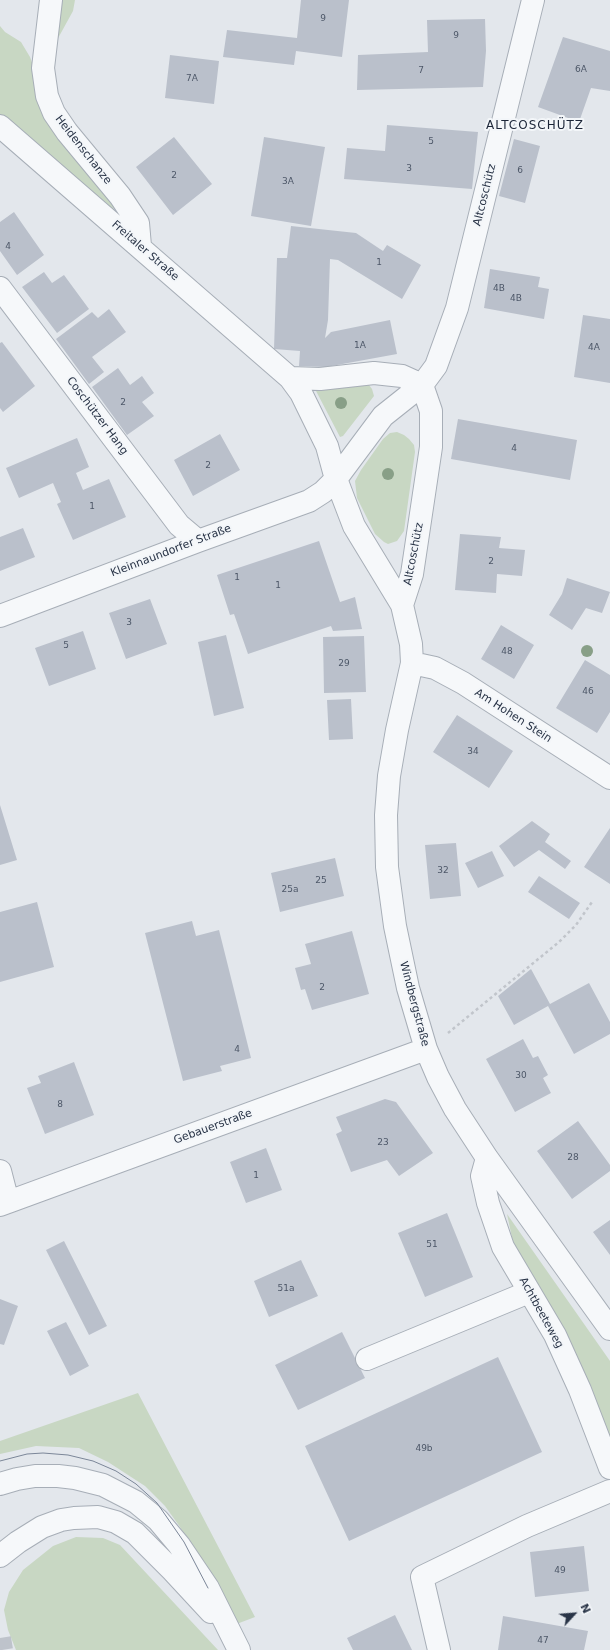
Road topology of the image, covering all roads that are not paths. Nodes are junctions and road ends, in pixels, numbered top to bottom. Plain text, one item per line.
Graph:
1 (51, 0) edge
2 (533, 0) edge
3 (0, 126) edge
4 (140, 246) junction
5 (0, 288) edge
6 (290, 378) junction
7 (422, 385) junction
8 (336, 479) junction
9 (198, 541) junction
10 (402, 606) junction
11 (0, 616) edge
12 (412, 663) junction
13 (610, 778) edge
14 (426, 1049) junction
15 (487, 1158) junction
16 (0, 1171) edge
17 (4, 1203) edge
18 (529, 1292) junction
19 (610, 1329) edge
20 (367, 1359) dead end
21 (610, 1468) edge
22 (0, 1484) edge
23 (610, 1491) edge
24 (0, 1556) edge
25 (235, 1642) edge
26 (439, 1650) edge

1 - 4 street, Heidenschanze
2 - 7 street, Altcoschütz
3 - 4 street, Freitaler Straße
4 - 6 street, Freitaler Straße
5 - 9 street, Coschützer Hang
6 - 7 street
6 - 8 street, Altcoschütz
7 - 8 street, Altcoschütz
7 - 10 street, Altcoschütz
8 - 9 street, Kleinnaundorfer Straße
8 - 10 street, Altcoschütz
9 - 11 street, Kleinnaundorfer Straße
10 - 12 street, Windbergstraße
12 - 13 street, Am Hohen Stein
12 - 14 street, Windbergstraße
14 - 15 street, Windbergstraße
14 - 17 street, Gebauerstraße
15 - 18 street, Achtbeeteweg
15 - 19 street, Windbergstraße
16 - 17 street
18 - 20 street
18 - 21 street, Achtbeeteweg
22 - 25 street
23 - 26 street
24 - 25 street

